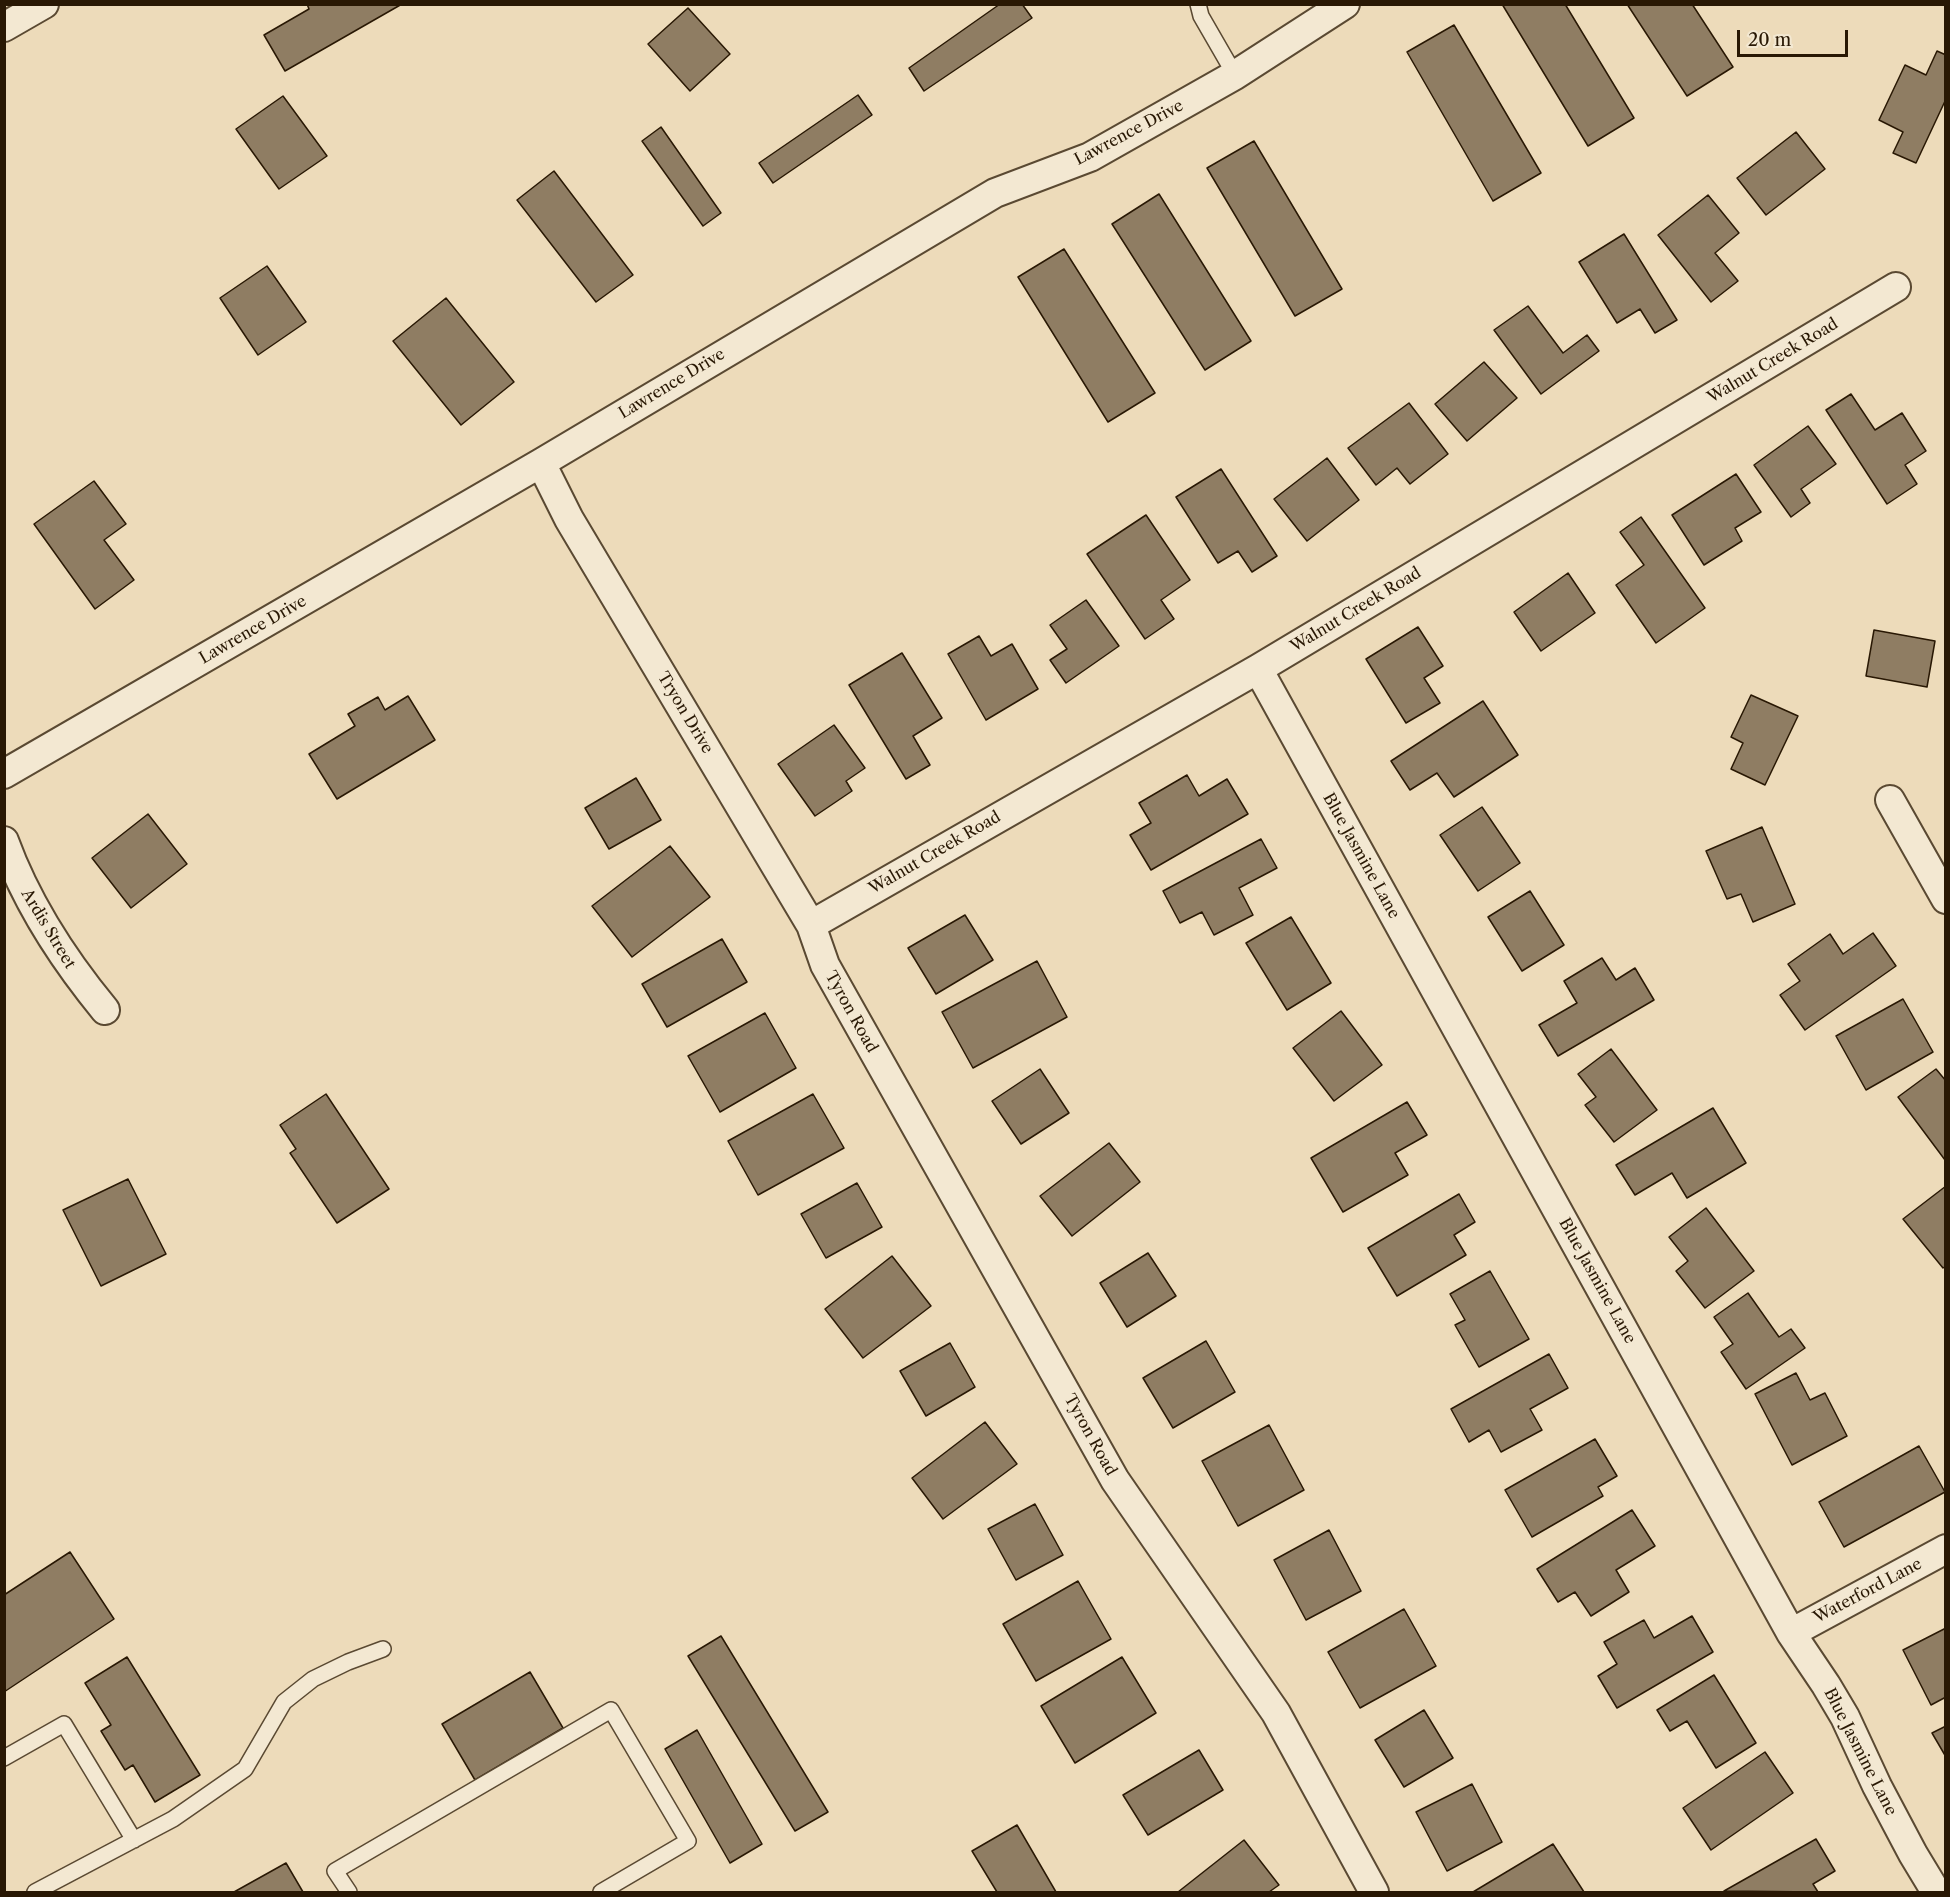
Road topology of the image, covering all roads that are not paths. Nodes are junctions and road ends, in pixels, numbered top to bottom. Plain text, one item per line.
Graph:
1 (44, 4) edge
2 (1198, 4) edge
3 (1345, 4) edge
4 (4, 27) edge
5 (1235, 75) junction
6 (1896, 288) dead end
7 (541, 463) junction
8 (1258, 669) junction
9 (4, 774) edge
10 (1890, 800) dead end
11 (4, 841) edge
12 (1946, 899) edge
13 (811, 924) junction
14 (825, 965) joint
15 (105, 1010) dead end
16 (1946, 1549) edge
17 (1791, 1633) junction
18 (383, 1649) dead end
19 (4, 1758) edge
20 (134, 1840) junction
21 (35, 1893) edge
22 (349, 1893) edge
23 (601, 1893) edge
24 (1374, 1893) edge
25 (1936, 1893) edge

1 - 4 street
2 - 5 lane
3 - 5 street, Lawrence Drive
5 - 7 street, Lawrence Drive
6 - 8 street, Walnut Creek Road
7 - 9 street, Lawrence Drive
7 - 13 street, Tryon Drive
8 - 13 street, Walnut Creek Road
8 - 17 street, Blue Jasmine Lane
10 - 12 street
11 - 15 street, Ardis Street
13 - 14 street, Tryon Drive
14 - 24 street, Tyron Road
16 - 17 street, Waterford Lane
17 - 25 street, Blue Jasmine Lane
18 - 20 lane
19 - 20 lane
20 - 21 lane
22 - 23 lane

